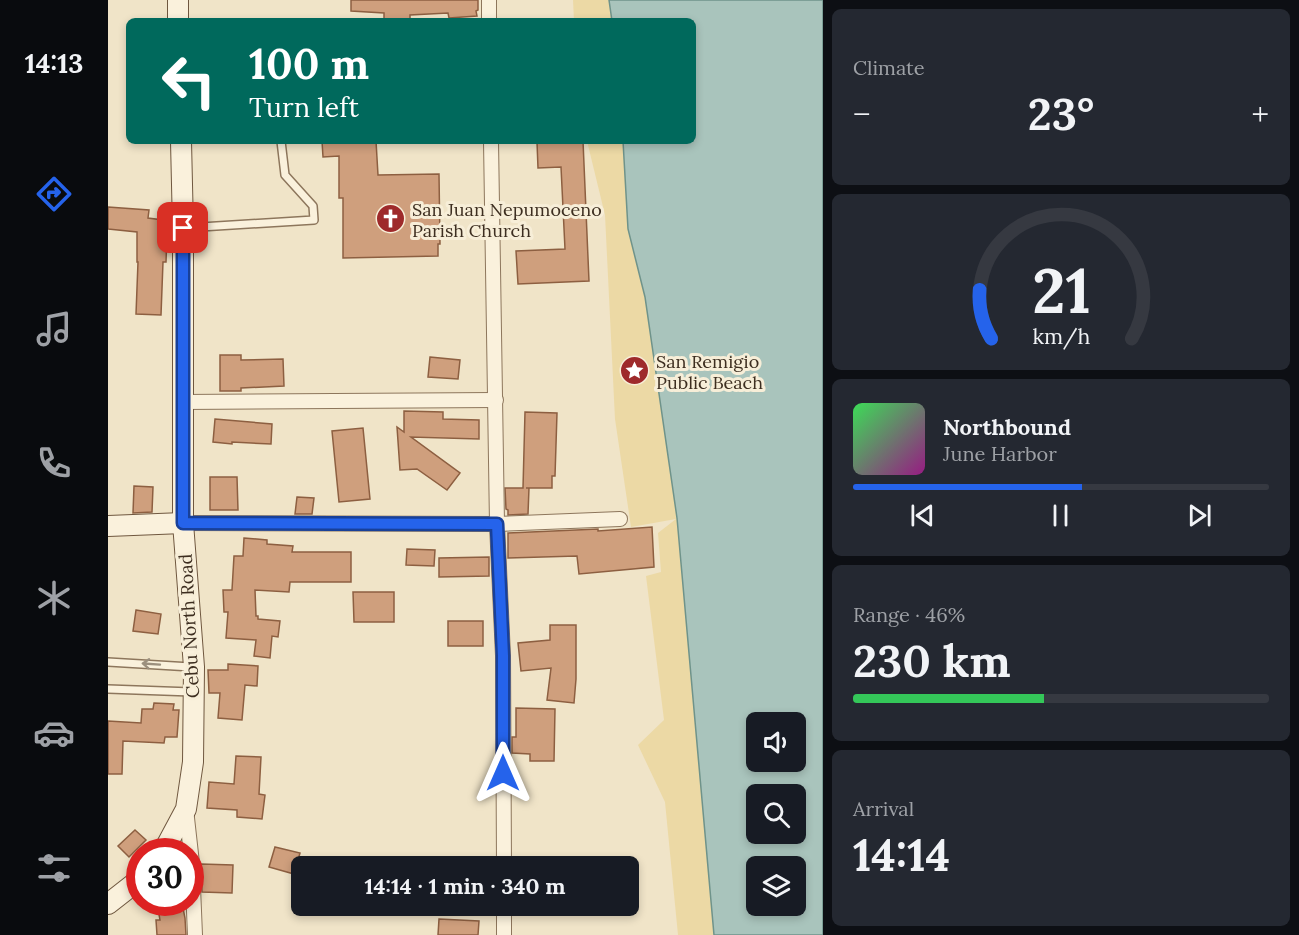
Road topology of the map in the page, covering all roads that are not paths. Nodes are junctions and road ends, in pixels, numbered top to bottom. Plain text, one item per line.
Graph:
1 (178, 0) edge
2 (489, 0) edge
3 (178, 18) edge
4 (489, 18) edge
5 (181, 144) edge
6 (281, 144) edge
7 (491, 144) edge
8 (183, 228) junction
9 (496, 400) junction
10 (182, 402) junction
11 (620, 519) dead end
12 (183, 523) junction
13 (497, 524) junction
14 (108, 526) edge
15 (108, 662) edge
16 (194, 667) junction
17 (108, 689) edge
18 (194, 692) junction
19 (186, 809) junction
20 (170, 838) edge
21 (504, 856) edge
22 (126, 890) edge
23 (108, 904) edge
24 (504, 916) edge
25 (195, 935) edge
26 (504, 935) edge

1 - 3 main road
2 - 4 street
5 - 8 main road, Cebu North Road
6 - 8 lane
7 - 9 street
8 - 10 main road, Cebu North Road
9 - 10 street
9 - 13 street
10 - 12 main road, Cebu North Road
11 - 13 street
12 - 13 street
12 - 14 main road
12 - 16 main road, Cebu North Road
13 - 21 street
16 -> 15 lane
16 - 18 main road, Cebu North Road
17 - 18 lane
18 - 19 main road, Cebu North Road
19 - 20 main road, Cebu North Road
19 - 25 street
22 - 23 main road
24 - 26 street

